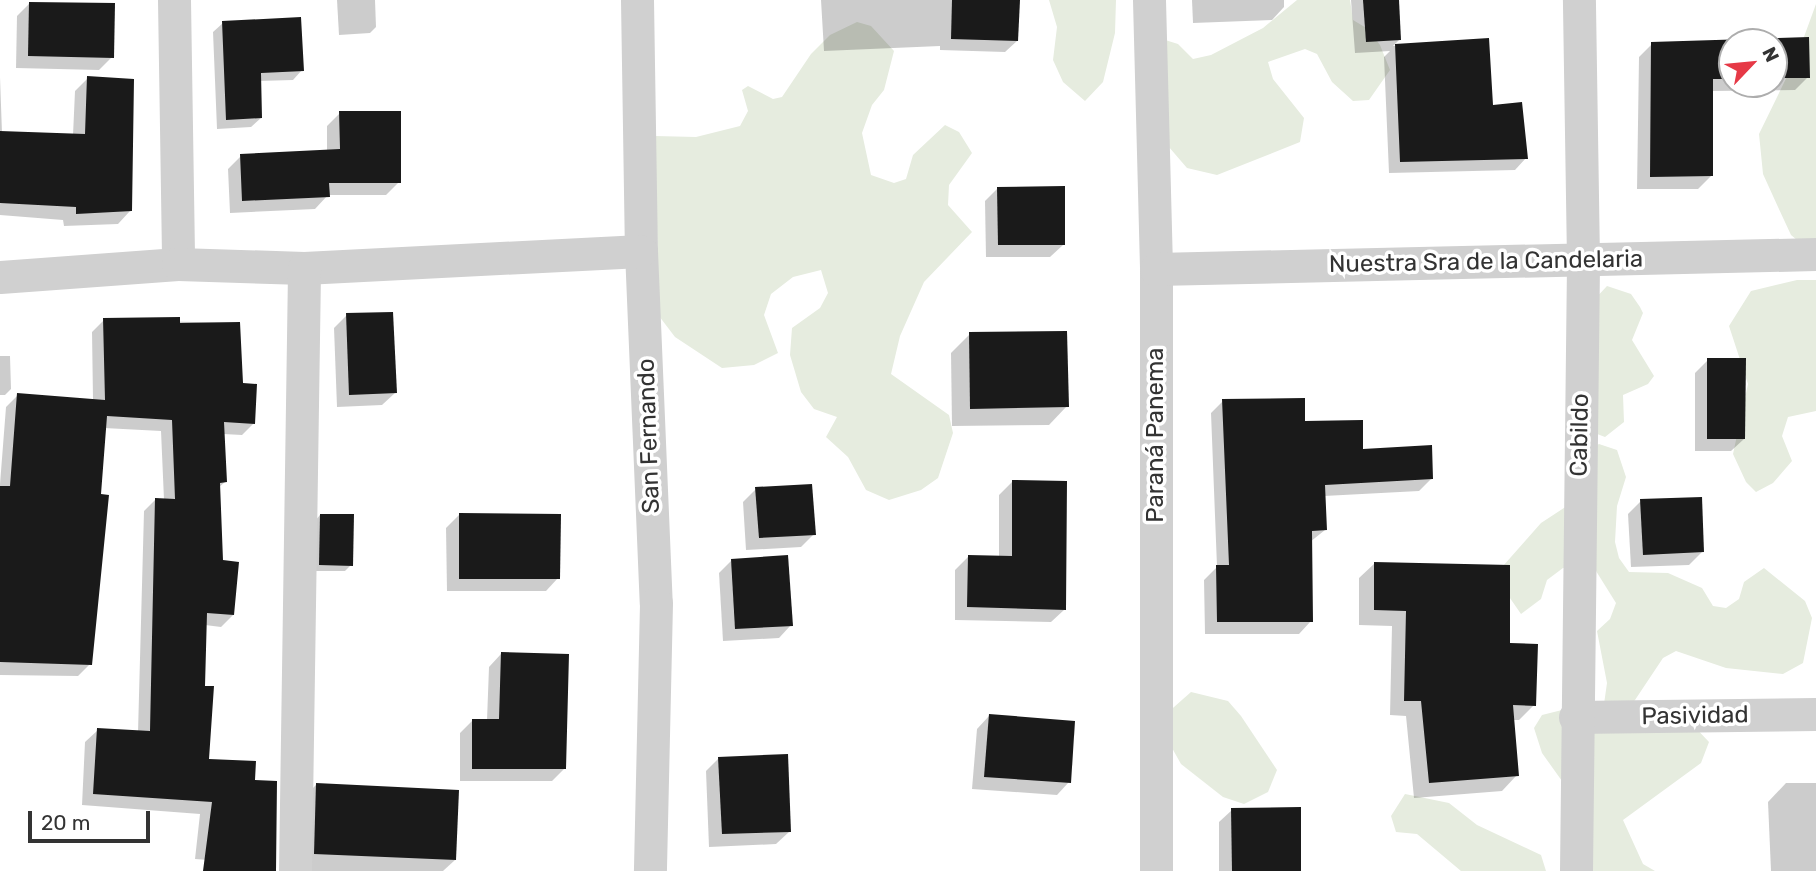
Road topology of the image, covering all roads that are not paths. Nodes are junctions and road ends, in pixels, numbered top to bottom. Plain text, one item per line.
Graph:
1 (174, 0) edge
2 (636, 0) edge
3 (1149, 0) edge
4 (1579, 0) edge
5 (641, 251) junction
6 (1816, 254) edge
7 (1583, 260) junction
8 (178, 264) junction
9 (304, 268) junction
10 (1156, 269) junction
11 (0, 277) edge
12 (1816, 714) edge
13 (1575, 718) junction
14 (295, 871) edge
15 (650, 871) edge
16 (1156, 871) edge
17 (1576, 871) edge

1 - 8 street
2 - 5 street, San Fernando
3 - 10 street, Paraná Panema
4 - 7 street, Cabildo
5 - 9 street
5 - 15 street, San Fernando
6 - 7 street, Nuestra Sra de la Candelaria
7 - 10 street, Nuestra Sra de la Candelaria
7 - 13 street, Cabildo
8 - 9 street
8 - 11 street
9 - 14 street
10 - 16 street, Paraná Panema
12 - 13 street, Pasividad
13 - 17 street, Cabildo

